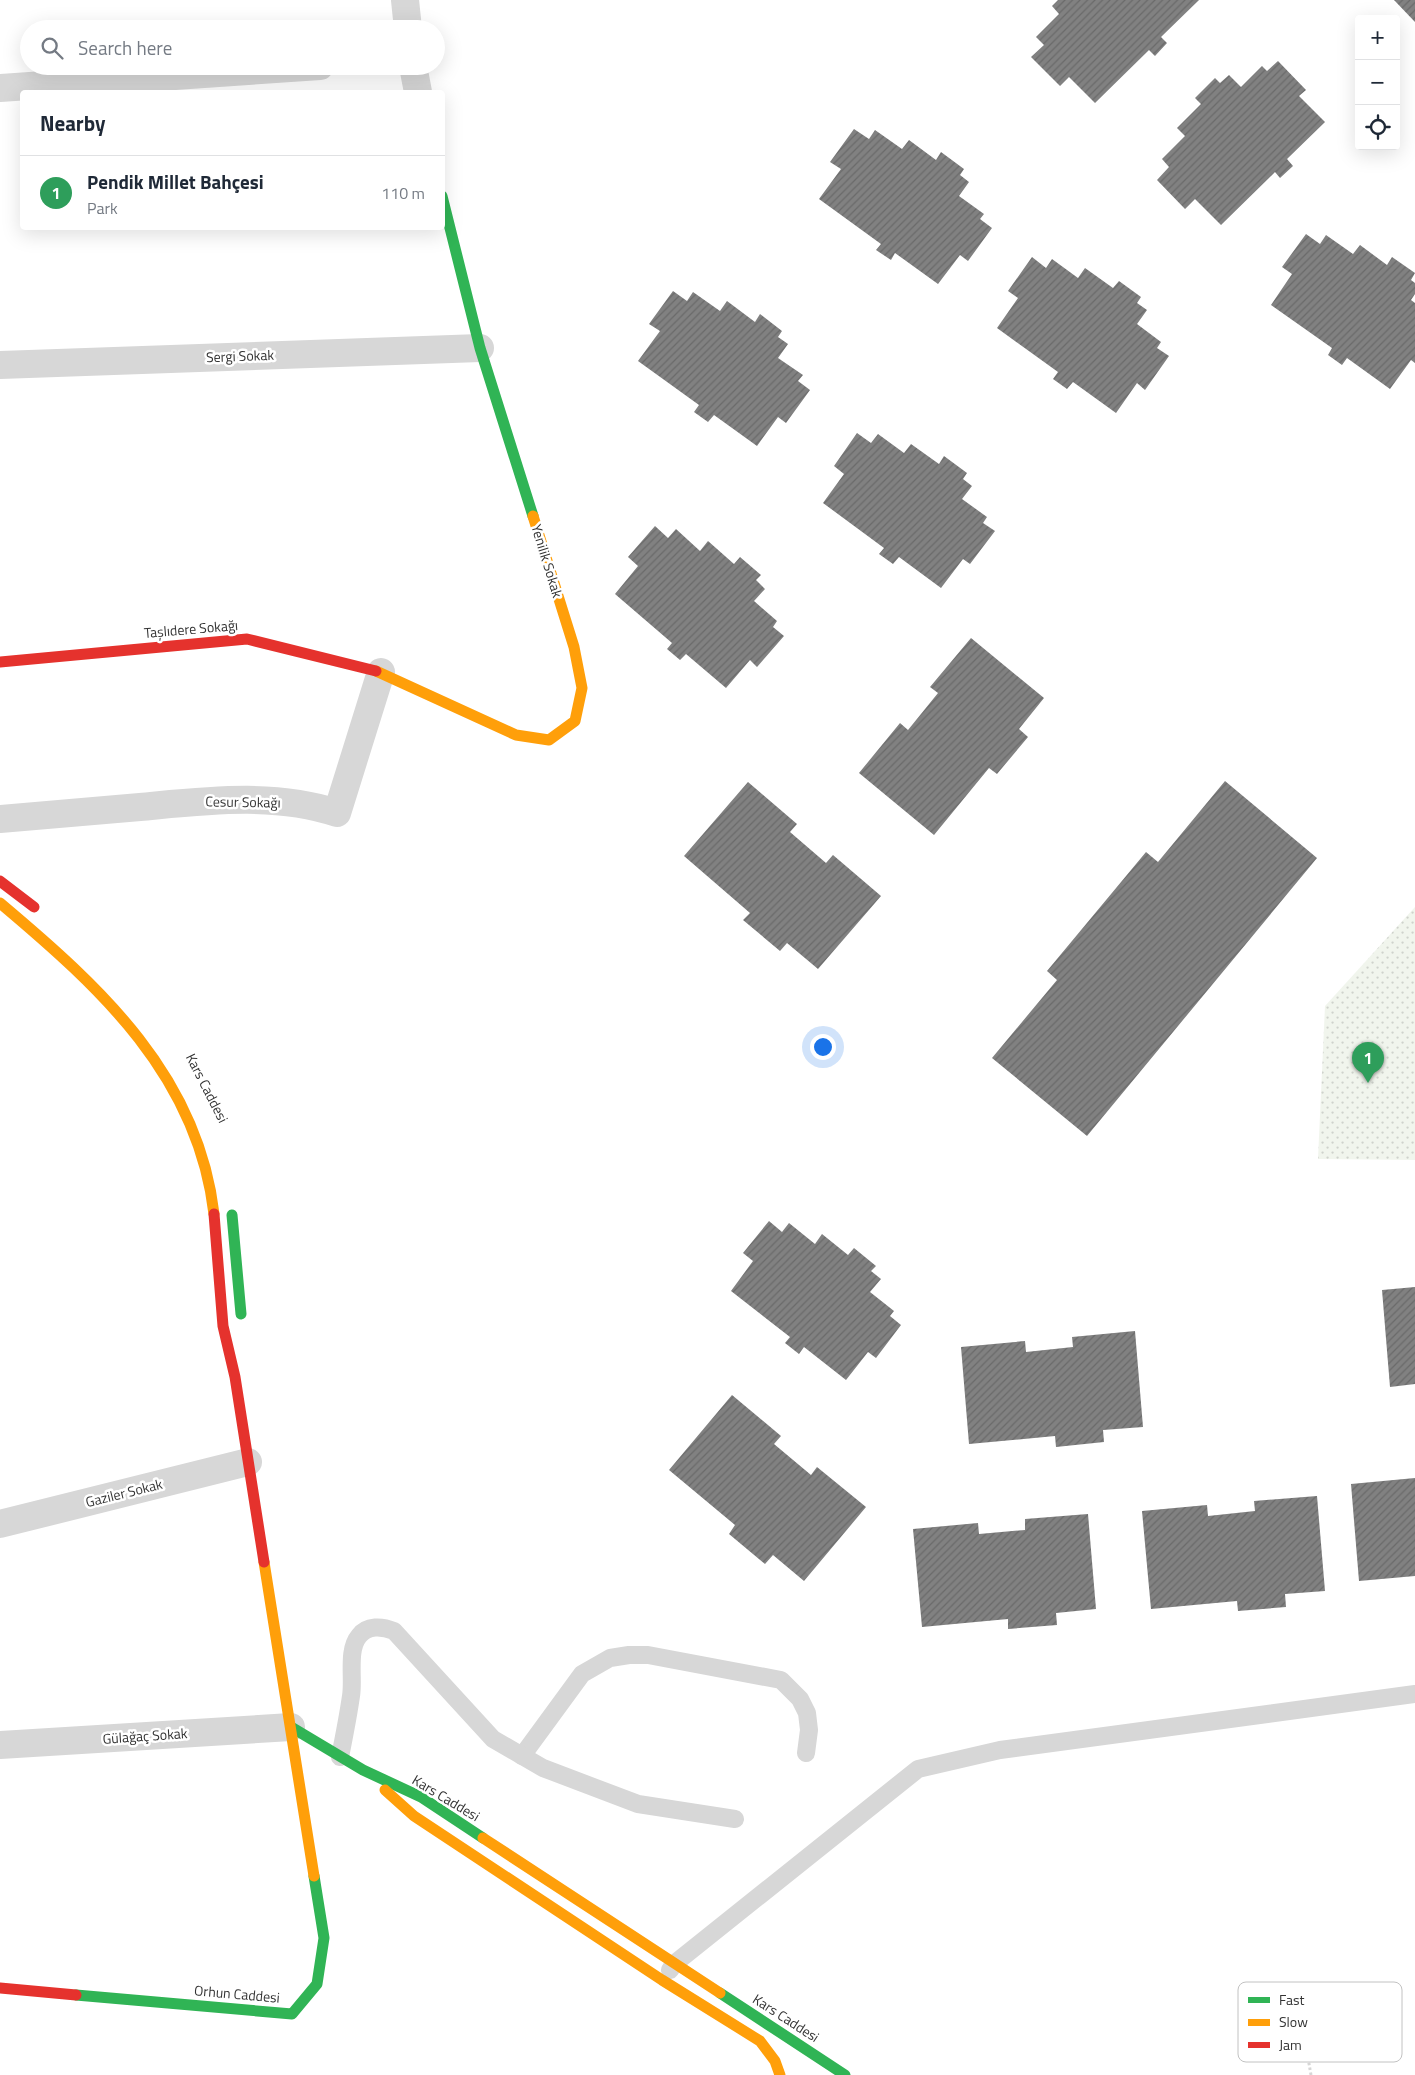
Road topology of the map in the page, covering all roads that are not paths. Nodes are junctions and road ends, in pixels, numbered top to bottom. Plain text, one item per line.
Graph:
1 (405, 0) edge
2 (407, 20) edge
3 (189, 75) edge
4 (415, 75) edge
5 (0, 88) edge
6 (418, 90) edge
7 (445, 208) edge
8 (480, 348) junction
9 (0, 365) edge
10 (0, 662) edge
11 (381, 672) junction
12 (0, 819) edge
13 (0, 881) edge
14 (0, 903) edge
15 (42, 915) dead end
16 (230, 1202) dead end
17 (242, 1324) dead end
18 (239, 1342) dead end
19 (235, 1377) junction
20 (248, 1462) junction
21 (0, 1524) edge
22 (1415, 1694) edge
23 (291, 1727) junction
24 (0, 1745) edge
25 (806, 1753) dead end
26 (522, 1756) junction
27 (340, 1757) junction
28 (364, 1770) junction
29 (735, 1819) dead end
30 (674, 1964) junction
31 (662, 1980) junction
32 (0, 1988) edge
33 (780, 2075) edge
34 (845, 2075) edge

1 - 2 street
3 - 5 street
4 - 6 street
7 - 8 street, Yenilik Sokak
8 - 9 street, Sergi Sokak
8 - 11 street, Yenilik Sokak
10 - 11 street, Taşlıdere Sokağı
11 - 12 street, Cesur Sokağı
13 - 15 street
14 - 19 street
16 - 17 street
18 - 19 street
19 - 20 street
20 - 21 street, Gaziler Sokak
20 - 23 street
22 - 30 lane
23 - 24 street, Gülağaç Sokak
23 - 27 street
23 - 32 street, Orhun Caddesi
25 - 26 lane
26 - 27 lane
26 - 29 lane
27 - 28 street
28 - 30 street, Kars Caddesi
28 - 31 street, Kars Caddesi
30 - 31 lane
30 - 34 street, Kars Caddesi
31 - 33 street, Kars Caddesi

